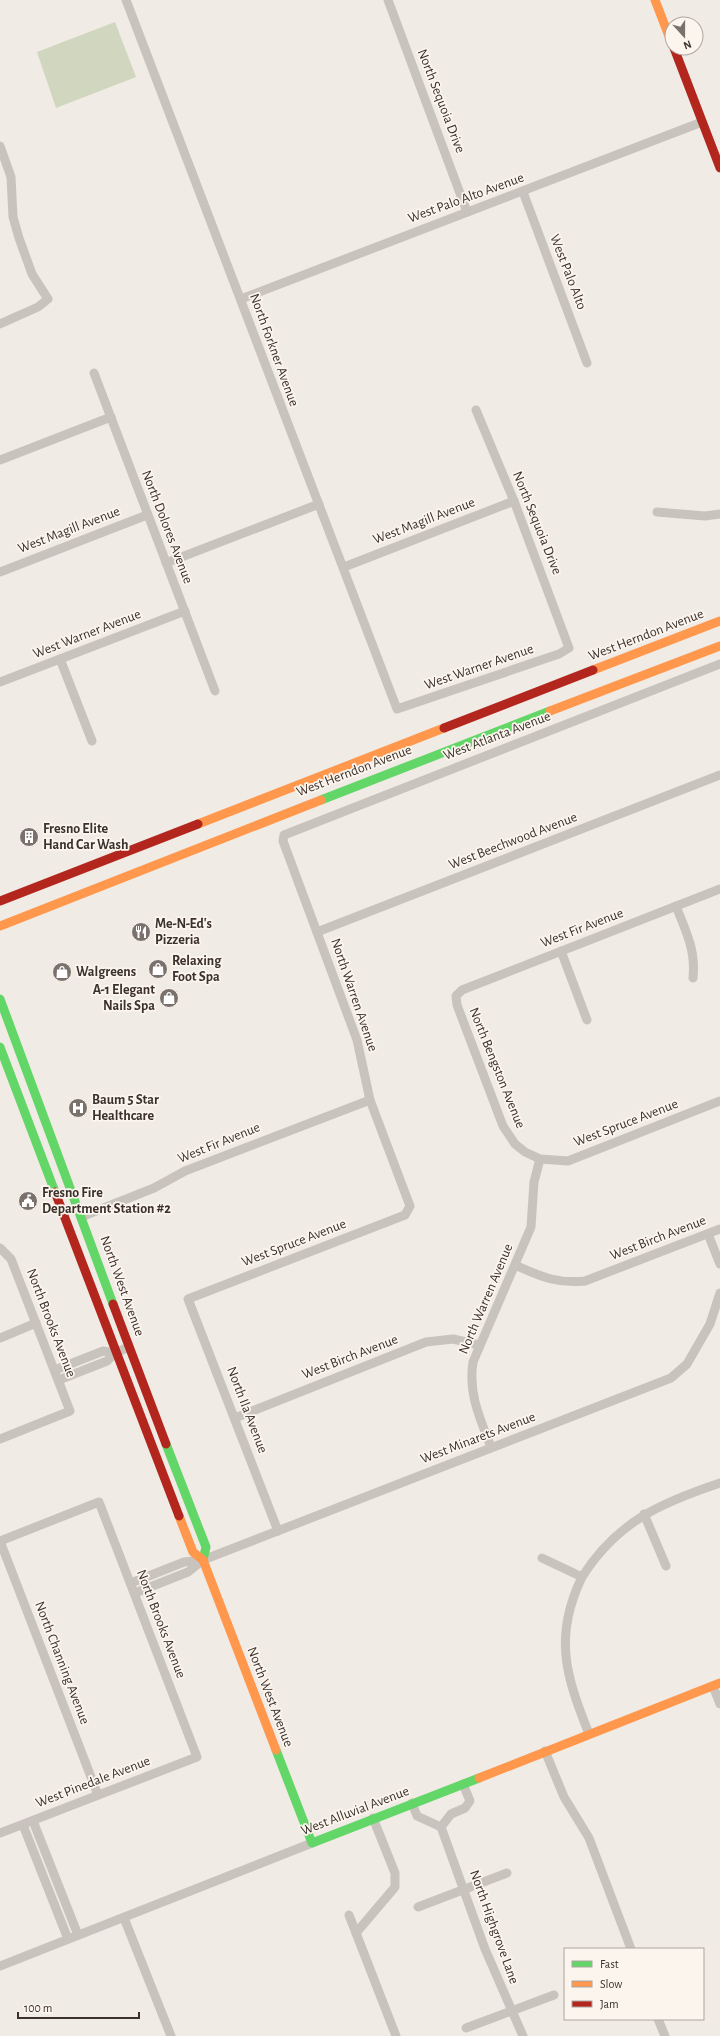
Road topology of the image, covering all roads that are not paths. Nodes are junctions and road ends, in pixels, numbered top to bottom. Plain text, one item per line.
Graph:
1 (126, 0) edge
2 (388, 0) edge
3 (655, 0) edge
4 (664, 23) edge
5 (677, 56) edge
6 (702, 122) junction
7 (0, 146) edge
8 (720, 168) edge
9 (523, 192) junction
10 (467, 212) junction
11 (241, 299) junction
12 (0, 324) edge
13 (587, 363) dead end
14 (94, 373) dead end
15 (476, 410) dead end
16 (111, 417) junction
17 (0, 460) edge
18 (514, 501) junction
19 (319, 504) junction
20 (657, 512) dead end
21 (720, 514) edge
22 (147, 515) junction
23 (166, 563) junction
24 (344, 567) junction
25 (0, 572) edge
26 (184, 611) junction
27 (720, 621) edge
28 (720, 646) edge
29 (569, 648) joint
30 (60, 659) junction
31 (720, 664) edge
32 (0, 682) edge
33 (215, 691) dead end
34 (397, 709) joint
35 (92, 741) dead end
36 (720, 775) edge
37 (284, 835) joint
38 (720, 889) edge
39 (0, 901) edge
40 (676, 906) junction
41 (0, 926) edge
42 (316, 932) junction
43 (561, 951) junction
44 (694, 978) dead end
45 (456, 996) joint
46 (0, 999) edge
47 (587, 1020) dead end
48 (0, 1047) edge
49 (370, 1100) junction
50 (720, 1101) edge
51 (42, 1157) junction
52 (540, 1159) junction
53 (409, 1211) joint
54 (81, 1217) junction
55 (720, 1229) edge
56 (708, 1234) junction
57 (0, 1248) edge
58 (720, 1264) edge
59 (515, 1265) junction
60 (720, 1294) edge
61 (188, 1299) joint
62 (36, 1323) junction
63 (0, 1338) edge
64 (478, 1346) junction
65 (129, 1347) junction
66 (115, 1353) junction
67 (55, 1370) junction
68 (59, 1380) junction
69 (235, 1418) junction
70 (0, 1439) edge
71 (491, 1447) junction
72 (720, 1483) edge
73 (644, 1514) junction
74 (278, 1531) junction
75 (0, 1541) edge
76 (542, 1558) dead end
77 (203, 1560) junction
78 (666, 1566) dead end
79 (582, 1577) junction
80 (131, 1583) junction
81 (135, 1593) junction
82 (717, 1685) edge
83 (720, 1704) edge
84 (589, 1734) junction
85 (545, 1751) junction
86 (197, 1757) joint
87 (463, 1784) junction
88 (98, 1795) junction
89 (412, 1804) junction
90 (373, 1818) junction
91 (33, 1821) junction
92 (23, 1825) junction
93 (441, 1827) junction
94 (0, 1833) edge
95 (312, 1843) junction
96 (507, 1873) dead end
97 (465, 1889) junction
98 (418, 1907) dead end
99 (349, 1915) dead end
100 (124, 1918) junction
101 (356, 1933) junction
102 (78, 1935) junction
103 (68, 1939) junction
104 (631, 1948) edge
105 (0, 1966) edge
106 (554, 1995) dead end
107 (511, 2011) junction
108 (658, 2020) edge
109 (466, 2028) dead end
110 (171, 2036) edge
111 (396, 2036) edge
112 (523, 2036) edge
113 (665, 2036) edge

1 - 11 street, North Forkner Avenue
2 - 10 street, North Sequoia Drive
3 - 4 street
5 - 6 street
6 - 8 street
6 - 9 street, West Palo Alto Avenue
7 - 12 street
9 - 10 street, West Palo Alto Avenue
9 - 13 street, West Palo Alto
10 - 11 street, West Palo Alto Avenue
11 - 19 street, North Forkner Avenue
14 - 16 street, North Dolores Avenue
15 - 18 street, North Sequoia Drive
16 - 17 street
16 - 22 street, North Dolores Avenue
18 - 24 street, West Magill Avenue
18 - 29 street, North Sequoia Drive
19 - 23 street
19 - 24 street, North Forkner Avenue
20 - 21 street
22 - 23 street, North Dolores Avenue
22 - 25 street, West Magill Avenue
23 - 26 street, North Dolores Avenue
24 - 34 street, North Forkner Avenue
26 - 30 street, West Warner Avenue
26 - 33 street, North Dolores Avenue
27 - 39 street, West Herndon Avenue
28 - 41 street, West Herndon Avenue
29 - 34 street, West Warner Avenue
30 - 32 street, West Warner Avenue
30 - 35 street
31 - 37 street, West Atlanta Avenue
36 - 42 street, West Beechwood Avenue
37 - 42 street, North Warren Avenue
38 - 40 street, West Fir Avenue
40 - 43 street, West Fir Avenue
40 - 44 street
42 - 49 street, North Warren Avenue
43 - 45 street, West Fir Avenue
43 - 47 street
45 - 52 street, North Bengston Avenue
46 - 54 street, North West Avenue
48 - 51 street, North West Avenue
49 - 53 street, North Warren Avenue
49 - 54 street, West Fir Avenue
50 - 52 street, West Spruce Avenue
51 - 54 street
51 - 66 street, North West Avenue
52 - 59 street, North Warren Avenue
53 - 61 street, West Spruce Avenue
54 - 65 street, North West Avenue
55 - 56 street, West Birch Avenue
56 - 58 street
56 - 59 street, West Birch Avenue
57 - 62 street, North Brooks Avenue
59 - 64 street, North Warren Avenue
60 - 71 street, West Minarets Avenue
61 - 69 street, North Ila Avenue
62 - 63 street
62 - 67 street, North Brooks Avenue
64 - 69 street, West Birch Avenue
64 - 71 street, North Warren Avenue
65 - 66 street
65 - 77 street, North West Avenue
66 - 67 street
66 - 68 street
66 - 77 street, North West Avenue
67 - 68 street, North Brooks Avenue
68 - 70 street, North Brooks Avenue
69 - 74 street, North Ila Avenue
71 - 74 street, West Minarets Avenue
72 - 73 street
73 - 78 street
73 - 79 street
74 - 77 street, West Minarets Avenue
75 - 80 street, North Brooks Avenue
75 - 88 street, North Channing Avenue
76 - 79 street
77 - 80 street, West Minarets Avenue
77 - 81 street, West Minarets Avenue
77 - 95 street, North West Avenue
79 - 84 street
80 - 81 street, North Brooks Avenue
81 - 86 street, North Brooks Avenue
82 - 83 street
82 - 84 street, West Alluvial Avenue
84 - 85 street, West Alluvial Avenue
85 - 87 street, West Alluvial Avenue
85 - 104 street
86 - 88 street, West Pinedale Avenue
87 - 89 street, West Alluvial Avenue
87 - 93 street
88 - 91 street, West Pinedale Avenue
89 - 90 street, West Alluvial Avenue
89 - 93 street
90 - 95 street, West Alluvial Avenue
90 - 101 street
91 - 92 street, West Pinedale Avenue
91 - 102 street
92 - 94 street, West Pinedale Avenue
92 - 103 street
93 - 97 street, North Highgrove Lane
95 - 100 street, West Alluvial Avenue
96 - 97 street
97 - 98 street
97 - 107 street, North Highgrove Lane
99 - 101 street
100 - 102 street, West Alluvial Avenue
100 - 110 street
101 - 111 street
102 - 103 street, West Alluvial Avenue
103 - 105 street, West Alluvial Avenue
106 - 107 street
107 - 109 street
107 - 112 street, North Highgrove Lane
108 - 113 street

